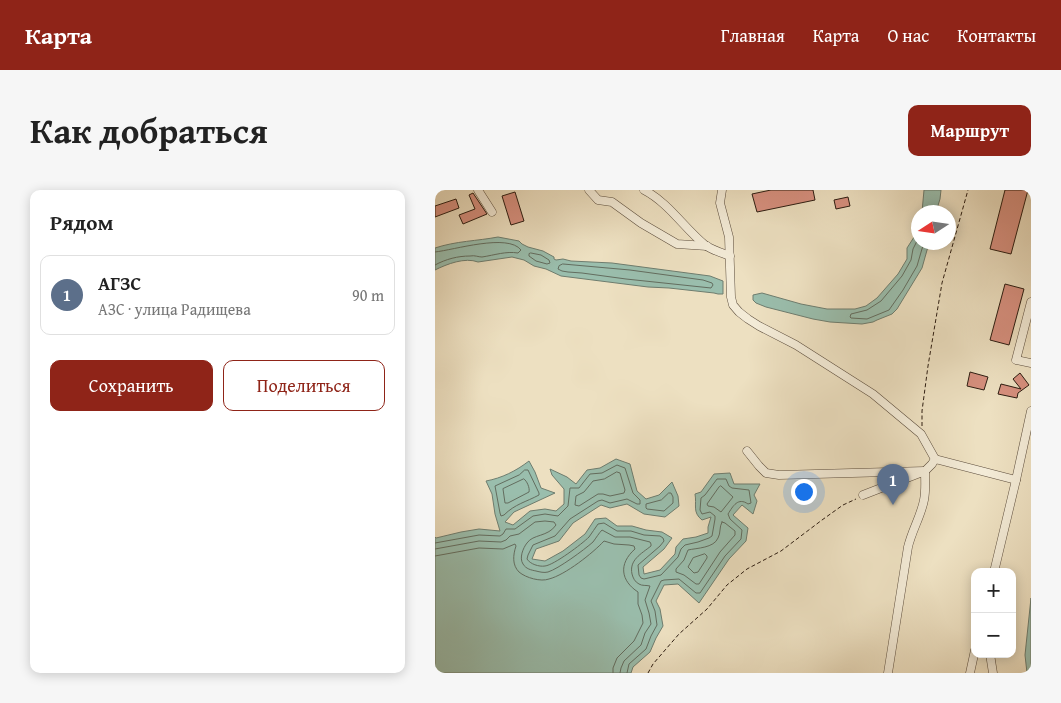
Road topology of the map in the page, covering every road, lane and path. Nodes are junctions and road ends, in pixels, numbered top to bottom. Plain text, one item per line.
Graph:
1 (478, 190) edge
2 (589, 190) edge
3 (644, 190) edge
4 (722, 190) edge
5 (968, 190) edge
6 (492, 212) dead end
7 (707, 246) junction
8 (730, 256) junction
9 (1031, 302) edge
10 (1031, 363) edge
11 (1031, 411) edge
12 (921, 434) junction
13 (747, 451) dead end
14 (935, 459) junction
15 (925, 471) junction
16 (1016, 480) junction
17 (863, 495) joint
18 (995, 568) edge
19 (974, 658) edge
20 (991, 658) edge
21 (648, 673) edge
22 (888, 673) edge
23 (970, 673) edge
24 (993, 673) edge

1 - 6 street
2 - 7 street
3 - 7 street
4 - 8 street
5 - 12 path
7 - 8 street
8 - 12 street
9 - 10 street
11 - 16 street
12 - 14 street
13 - 15 street
14 - 15 street
14 - 16 street
15 - 17 street
15 - 22 street
16 - 18 street
17 - 21 path
19 - 23 street
20 - 24 street

